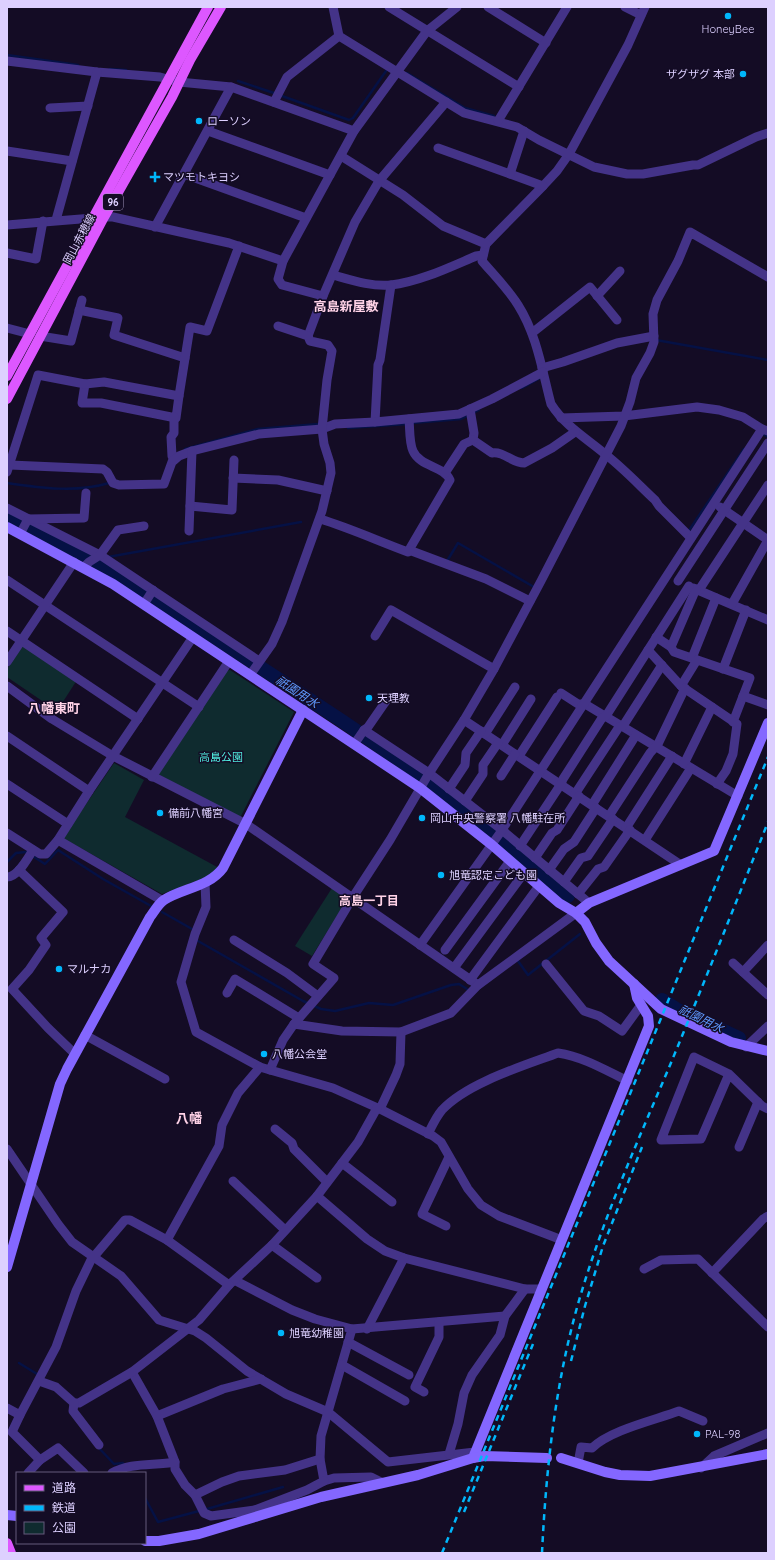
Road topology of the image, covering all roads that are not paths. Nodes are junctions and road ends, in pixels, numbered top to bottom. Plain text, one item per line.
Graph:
1 (208, 7) edge
2 (221, 7) edge
3 (333, 7) edge
4 (389, 7) edge
5 (457, 7) edge
6 (488, 7) edge
7 (567, 7) edge
8 (625, 7) edge
9 (643, 11) edge
10 (427, 31) junction
11 (339, 36) junction
12 (546, 43) junction
13 (7, 61) edge
14 (97, 72) junction
15 (396, 72) junction
16 (168, 79) junction
17 (179, 82) junction
18 (231, 87) junction
19 (519, 87) junction
20 (274, 102) junction
21 (446, 102) junction
22 (88, 106) junction
23 (50, 108) dead end
24 (498, 121) junction
25 (354, 131) junction
26 (524, 131) junction
27 (208, 132) junction
28 (768, 133) edge
29 (438, 148) dead end
30 (7, 151) edge
31 (569, 154) junction
32 (341, 156) junction
33 (72, 161) junction
34 (184, 174) junction
35 (510, 174) junction
36 (330, 175) junction
37 (379, 181) junction
38 (543, 186) junction
39 (93, 218) junction
40 (104, 218) junction
41 (306, 218) junction
42 (56, 220) junction
43 (43, 221) junction
44 (7, 225) edge
45 (155, 227) junction
46 (486, 244) junction
47 (239, 246) junction
48 (7, 253) edge
49 (483, 255) junction
50 (283, 261) junction
51 (620, 271) dead end
52 (333, 275) junction
53 (768, 278) edge
54 (391, 285) junction
55 (323, 296) junction
56 (597, 296) junction
57 (82, 300) dead end
58 (79, 310) junction
59 (617, 320) dead end
60 (278, 326) dead end
61 (7, 328) edge
62 (532, 333) junction
63 (35, 335) junction
64 (308, 336) junction
65 (654, 339) junction
66 (185, 358) junction
67 (543, 373) junction
68 (7, 376) edge
69 (85, 384) junction
70 (179, 396) junction
71 (7, 399) edge
72 (471, 412) junction
73 (624, 416) junction
74 (174, 417) junction
75 (562, 418) junction
76 (375, 422) junction
77 (409, 422) junction
78 (322, 429) junction
79 (576, 432) junction
80 (763, 432) edge
81 (473, 440) junction
82 (768, 442) edge
83 (192, 451) junction
84 (606, 455) junction
85 (173, 458) junction
86 (234, 460) dead end
87 (9, 468) edge
88 (446, 473) junction
89 (233, 478) junction
90 (768, 485) edge
91 (327, 491) junction
92 (86, 493) dead end
93 (714, 503) junction
94 (190, 506) junction
95 (7, 508) edge
96 (724, 510) junction
97 (320, 519) junction
98 (743, 523) junction
99 (25, 524) junction
100 (144, 526) dead end
101 (7, 527) edge
102 (189, 531) dead end
103 (691, 538) junction
104 (768, 540) edge
105 (409, 550) junction
106 (96, 559) junction
107 (74, 562) junction
108 (666, 576) junction
109 (7, 580) edge
110 (678, 581) junction
111 (694, 588) junction
112 (149, 595) junction
113 (716, 598) junction
114 (530, 601) junction
115 (732, 604) junction
116 (46, 605) junction
117 (746, 610) junction
118 (767, 618) edge
119 (7, 631) edge
120 (376, 636) dead end
121 (193, 637) junction
122 (656, 637) junction
123 (22, 640) junction
124 (671, 648) junction
125 (648, 650) junction
126 (695, 659) junction
127 (229, 661) junction
128 (7, 662) edge
129 (662, 665) junction
130 (255, 667) junction
131 (494, 669) junction
132 (723, 669) junction
133 (163, 682) junction
134 (7, 686) edge
135 (515, 687) dead end
136 (683, 687) junction
137 (743, 696) junction
138 (531, 699) dead end
139 (386, 701) dead end
140 (585, 704) junction
141 (768, 706) edge
142 (199, 707) junction
143 (712, 707) junction
144 (303, 710) junction
145 (606, 716) junction
146 (138, 719) junction
147 (464, 720) junction
148 (733, 722) junction
149 (768, 723) edge
150 (623, 726) junction
151 (483, 733) junction
152 (636, 735) junction
153 (7, 736) edge
154 (360, 736) junction
155 (500, 744) junction
156 (656, 747) junction
157 (517, 755) junction
158 (113, 756) junction
159 (672, 756) junction
160 (687, 766) junction
161 (541, 771) junction
162 (429, 774) junction
163 (501, 776) dead end
164 (152, 777) junction
165 (7, 784) edge
166 (561, 784) junction
167 (717, 784) junction
168 (422, 786) junction
169 (449, 789) junction
170 (89, 791) junction
171 (577, 795) junction
172 (738, 796) junction
173 (465, 801) junction
174 (594, 806) junction
175 (611, 818) junction
176 (68, 824) junction
177 (246, 824) junction
178 (628, 829) junction
179 (7, 833) edge
180 (498, 837) junction
181 (58, 840) junction
182 (645, 840) junction
183 (520, 846) junction
184 (33, 850) junction
185 (535, 858) junction
186 (510, 861) junction
187 (681, 865) junction
188 (18, 870) junction
189 (549, 870) junction
190 (524, 873) junction
191 (7, 877) edge
192 (564, 882) junction
193 (205, 883) junction
194 (539, 886) junction
195 (578, 894) junction
196 (353, 897) junction
197 (163, 901) junction
198 (589, 903) junction
199 (576, 913) junction
200 (234, 940) dead end
201 (420, 945) junction
202 (768, 945) edge
203 (445, 950) dead end
204 (733, 963) dead end
205 (546, 964) dead end
206 (454, 968) junction
207 (743, 972) junction
208 (474, 982) junction
209 (634, 984) junction
210 (227, 994) dead end
211 (768, 995) edge
212 (318, 996) junction
213 (641, 1005) junction
214 (297, 1021) junction
215 (768, 1026) edge
216 (401, 1032) junction
217 (85, 1035) junction
218 (746, 1047) junction
219 (768, 1051) edge
220 (75, 1054) junction
221 (260, 1067) junction
222 (270, 1070) junction
223 (729, 1074) junction
224 (165, 1079) dead end
225 (628, 1081) junction
226 (758, 1102) junction
227 (379, 1109) junction
228 (768, 1109) edge
229 (275, 1129) dead end
230 (428, 1134) junction
231 (739, 1147) dead end
232 (7, 1149) edge
233 (449, 1157) junction
234 (10, 1160) edge
235 (342, 1163) junction
236 (233, 1181) dead end
237 (327, 1182) junction
238 (31, 1186) junction
239 (317, 1196) junction
240 (392, 1202) dead end
241 (768, 1216) edge
242 (446, 1226) dead end
243 (285, 1230) junction
244 (167, 1240) junction
245 (562, 1240) junction
246 (272, 1245) junction
247 (92, 1257) junction
248 (404, 1258) junction
249 (7, 1267) edge
250 (644, 1269) dead end
251 (712, 1273) junction
252 (317, 1278) dead end
253 (232, 1283) junction
254 (525, 1289) junction
255 (542, 1289) junction
256 (505, 1316) junction
257 (439, 1322) junction
258 (768, 1327) edge
259 (189, 1328) junction
260 (352, 1329) junction
261 (367, 1329) junction
262 (348, 1342) junction
263 (342, 1365) junction
264 (132, 1372) junction
265 (409, 1375) dead end
266 (261, 1379) junction
267 (39, 1380) junction
268 (424, 1392) dead end
269 (405, 1401) dead end
270 (74, 1403) junction
271 (7, 1408) edge
272 (328, 1412) junction
273 (20, 1415) junction
274 (157, 1416) junction
275 (703, 1421) dead end
276 (768, 1433) edge
277 (99, 1445) dead end
278 (449, 1454) junction
279 (768, 1454) edge
280 (474, 1455) junction
281 (547, 1458) dead end
282 (561, 1458) dead end
283 (320, 1459) junction
284 (40, 1460) junction
285 (175, 1462) junction
286 (578, 1463) junction
287 (700, 1468) junction
288 (29, 1472) edge
289 (83, 1472) edge
290 (114, 1472) edge
291 (324, 1481) junction
292 (381, 1482) junction
293 (195, 1495) junction
294 (256, 1514) junction
295 (146, 1541) edge

1 - 16 main road, 岡山赤穂線 / 96
2 - 17 main road, 岡山赤穂線 / 96
3 - 11 street
4 - 10 street
5 - 10 street
6 - 12 street
7 - 12 street
8 - 9 street
9 - 31 street
10 - 15 street
10 - 19 street
11 - 15 street
11 - 20 street
12 - 19 street
13 - 14 street
14 - 16 street
14 - 22 street
15 - 21 street
15 - 25 street
16 - 17 street
16 - 39 main road, 岡山赤穂線 / 96
17 - 18 street
17 - 40 main road, 岡山赤穂線 / 96
18 - 20 street
18 - 27 street
19 - 24 street
20 - 25 street
21 - 24 street
21 - 37 street
22 - 23 street
22 - 33 street
24 - 26 street
25 - 32 street
26 - 31 street
26 - 35 street
27 - 34 street
27 - 36 street
28 - 31 street
29 - 35 street
30 - 33 street
31 - 38 street
32 - 36 street
32 - 37 street
33 - 42 street
34 - 41 street
34 - 45 street
35 - 38 street
36 - 41 street
37 - 46 street
37 - 52 street
38 - 46 street
39 - 42 street
39 - 63 main road, 岡山赤穂線 / 96
40 - 45 street
40 - 63 main road, 岡山赤穂線 / 96
41 - 50 street
42 - 43 street
43 - 44 street
43 - 48 street
45 - 47 street
46 - 49 street
47 - 50 street
47 - 66 street
49 - 54 street
49 - 62 street
50 - 55 street
51 - 56 street
52 - 54 street
52 - 55 street
53 - 65 street
54 - 76 street
55 - 64 street
56 - 59 street
56 - 62 street
57 - 58 street
58 - 63 street
58 - 66 street
60 - 64 street
61 - 63 street
62 - 67 street
63 - 68 main road, 岡山赤穂線 / 96
63 - 71 main road, 岡山赤穂線 / 96
64 - 78 street
65 - 67 street
65 - 73 street
66 - 70 street
67 - 72 street
67 - 75 street
69 - 70 street
69 - 74 street
69 - 87 street
70 - 74 street
72 - 77 street
72 - 81 street
73 - 75 street
73 - 80 street
73 - 84 street
74 - 85 street
75 - 79 street
76 - 77 street
76 - 78 street
77 - 88 street
78 - 83 street
78 - 91 street
79 - 81 street
79 - 84 street
80 - 82 street
80 - 93 street
81 - 88 street
82 - 96 street
83 - 85 street
83 - 94 street
84 - 103 street
84 - 114 street
85 - 87 street
86 - 89 street
88 - 105 street
89 - 91 street
89 - 94 street
90 - 98 street
91 - 97 street
92 - 99 street
93 - 96 street
93 - 103 street
94 - 102 street
95 - 99 street
96 - 98 street
96 - 110 street
97 - 105 street
97 - 130 street
98 - 104 street
98 - 111 street
99 - 101 street
99 - 106 street
99 - 107 street
100 - 106 street
103 - 108 street
104 - 115 street
105 - 114 street
106 - 107 street
106 - 112 street
106 - 112 street
107 - 116 street
108 - 110 street
108 - 140 street
109 - 116 street
110 - 111 street
111 - 113 street
111 - 122 street
111 - 124 street
112 - 121 street
112 - 130 street
113 - 115 street
113 - 126 street
114 - 131 street
115 - 117 street
116 - 123 street
116 - 133 street
117 - 118 street
117 - 132 street
119 - 123 street
120 - 131 street
121 - 127 street
121 - 133 street
122 - 124 street
122 - 125 street
123 - 128 street
123 - 146 street
124 - 126 street
125 - 129 street
125 - 145 street
126 - 132 street
126 - 136 street
127 - 130 street
127 - 142 street
129 - 136 street
129 - 150 street
130 - 144 street
131 - 147 street
132 - 137 street
133 - 142 street
133 - 146 street
134 - 158 street
135 - 151 street
136 - 143 street
136 - 156 street
137 - 141 street
137 - 148 street
138 - 155 street
139 - 154 street
140 - 145 street
140 - 157 street
140 - 161 street
142 - 164 street
143 - 148 street
143 - 160 street
144 - 154 street
144 - 177 street
145 - 150 street
145 - 166 street
146 - 158 street
147 - 151 street
147 - 162 street
148 - 167 street
149 - 172 street
150 - 152 street
150 - 171 street
151 - 155 street
151 - 169 street
152 - 156 street
152 - 174 street
153 - 170 street
154 - 162 street
154 - 168 street
155 - 157 street
155 - 173 street
156 - 159 street
156 - 175 street
157 - 161 street
157 - 163 street
158 - 164 street
158 - 170 street
159 - 160 street
159 - 178 street
160 - 167 street
160 - 182 street
161 - 166 street
161 - 180 street
162 - 168 street
162 - 169 street
164 - 177 street
165 - 176 street
166 - 171 street
166 - 183 street
167 - 172 street
168 - 180 street
168 - 196 street
169 - 173 street
170 - 176 street
171 - 174 street
171 - 185 street
172 - 187 street
173 - 180 street
174 - 175 street
174 - 189 street
175 - 178 street
175 - 192 street
176 - 181 street
177 - 193 street
177 - 196 street
178 - 182 street
178 - 195 street
179 - 184 street
180 - 183 street
180 - 186 street
180 - 201 street
181 - 184 street
181 - 197 street
182 - 187 street
183 - 185 street
184 - 188 street
185 - 189 street
186 - 190 street
186 - 203 street
187 - 198 street
188 - 191 street
188 - 220 street
189 - 192 street
190 - 194 street
190 - 206 street
192 - 195 street
193 - 197 street
193 - 221 street
194 - 199 street
194 - 208 street
195 - 198 street
196 - 201 street
196 - 212 street
197 - 217 street
198 - 199 street
199 - 208 street
199 - 209 street
200 - 212 street
201 - 206 street
202 - 207 street
204 - 207 street
205 - 213 street
206 - 208 street
207 - 211 street
208 - 216 street
209 - 213 street
209 - 218 street
210 - 214 street
212 - 214 street
213 - 225 street
214 - 216 street
214 - 222 street
215 - 218 street
216 - 227 street
217 - 220 street
217 - 224 street
218 - 219 street
220 - 238 street
221 - 222 street
221 - 244 street
222 - 227 street
223 - 223 street
223 - 226 street
225 - 230 street
225 - 245 street
226 - 228 street
226 - 231 street
227 - 230 street
227 - 235 street
229 - 237 street
230 - 233 street
232 - 234 street
233 - 242 street
233 - 245 street
234 - 238 street
235 - 237 street
235 - 240 street
236 - 243 street
237 - 239 street
238 - 247 street
238 - 249 street
239 - 243 street
239 - 248 street
241 - 251 street
243 - 246 street
244 - 247 street
244 - 253 street
245 - 255 street
246 - 252 street
246 - 253 street
247 - 259 street
247 - 267 street
248 - 254 street
248 - 261 street
250 - 251 street
251 - 258 street
253 - 259 street
253 - 260 street
254 - 255 street
254 - 256 street
255 - 280 street
256 - 257 street
256 - 278 street
257 - 261 street
257 - 268 street
259 - 264 street
259 - 266 street
260 - 261 street
260 - 262 street
262 - 263 street
262 - 265 street
263 - 269 street
263 - 272 street
264 - 270 street
264 - 274 street
266 - 272 street
266 - 274 street
267 - 270 street
267 - 273 street
270 - 277 street
271 - 273 street
272 - 278 street
272 - 283 street
273 - 284 street
274 - 285 street
275 - 286 street
276 - 287 street
278 - 280 street
279 - 287 street
280 - 281 street
280 - 292 street
282 - 286 street
283 - 291 street
283 - 293 street
284 - 288 street
284 - 289 street
285 - 290 street
285 - 293 street
286 - 287 street
291 - 292 street
291 - 294 street
292 - 294 street
293 - 294 street
294 - 295 street

